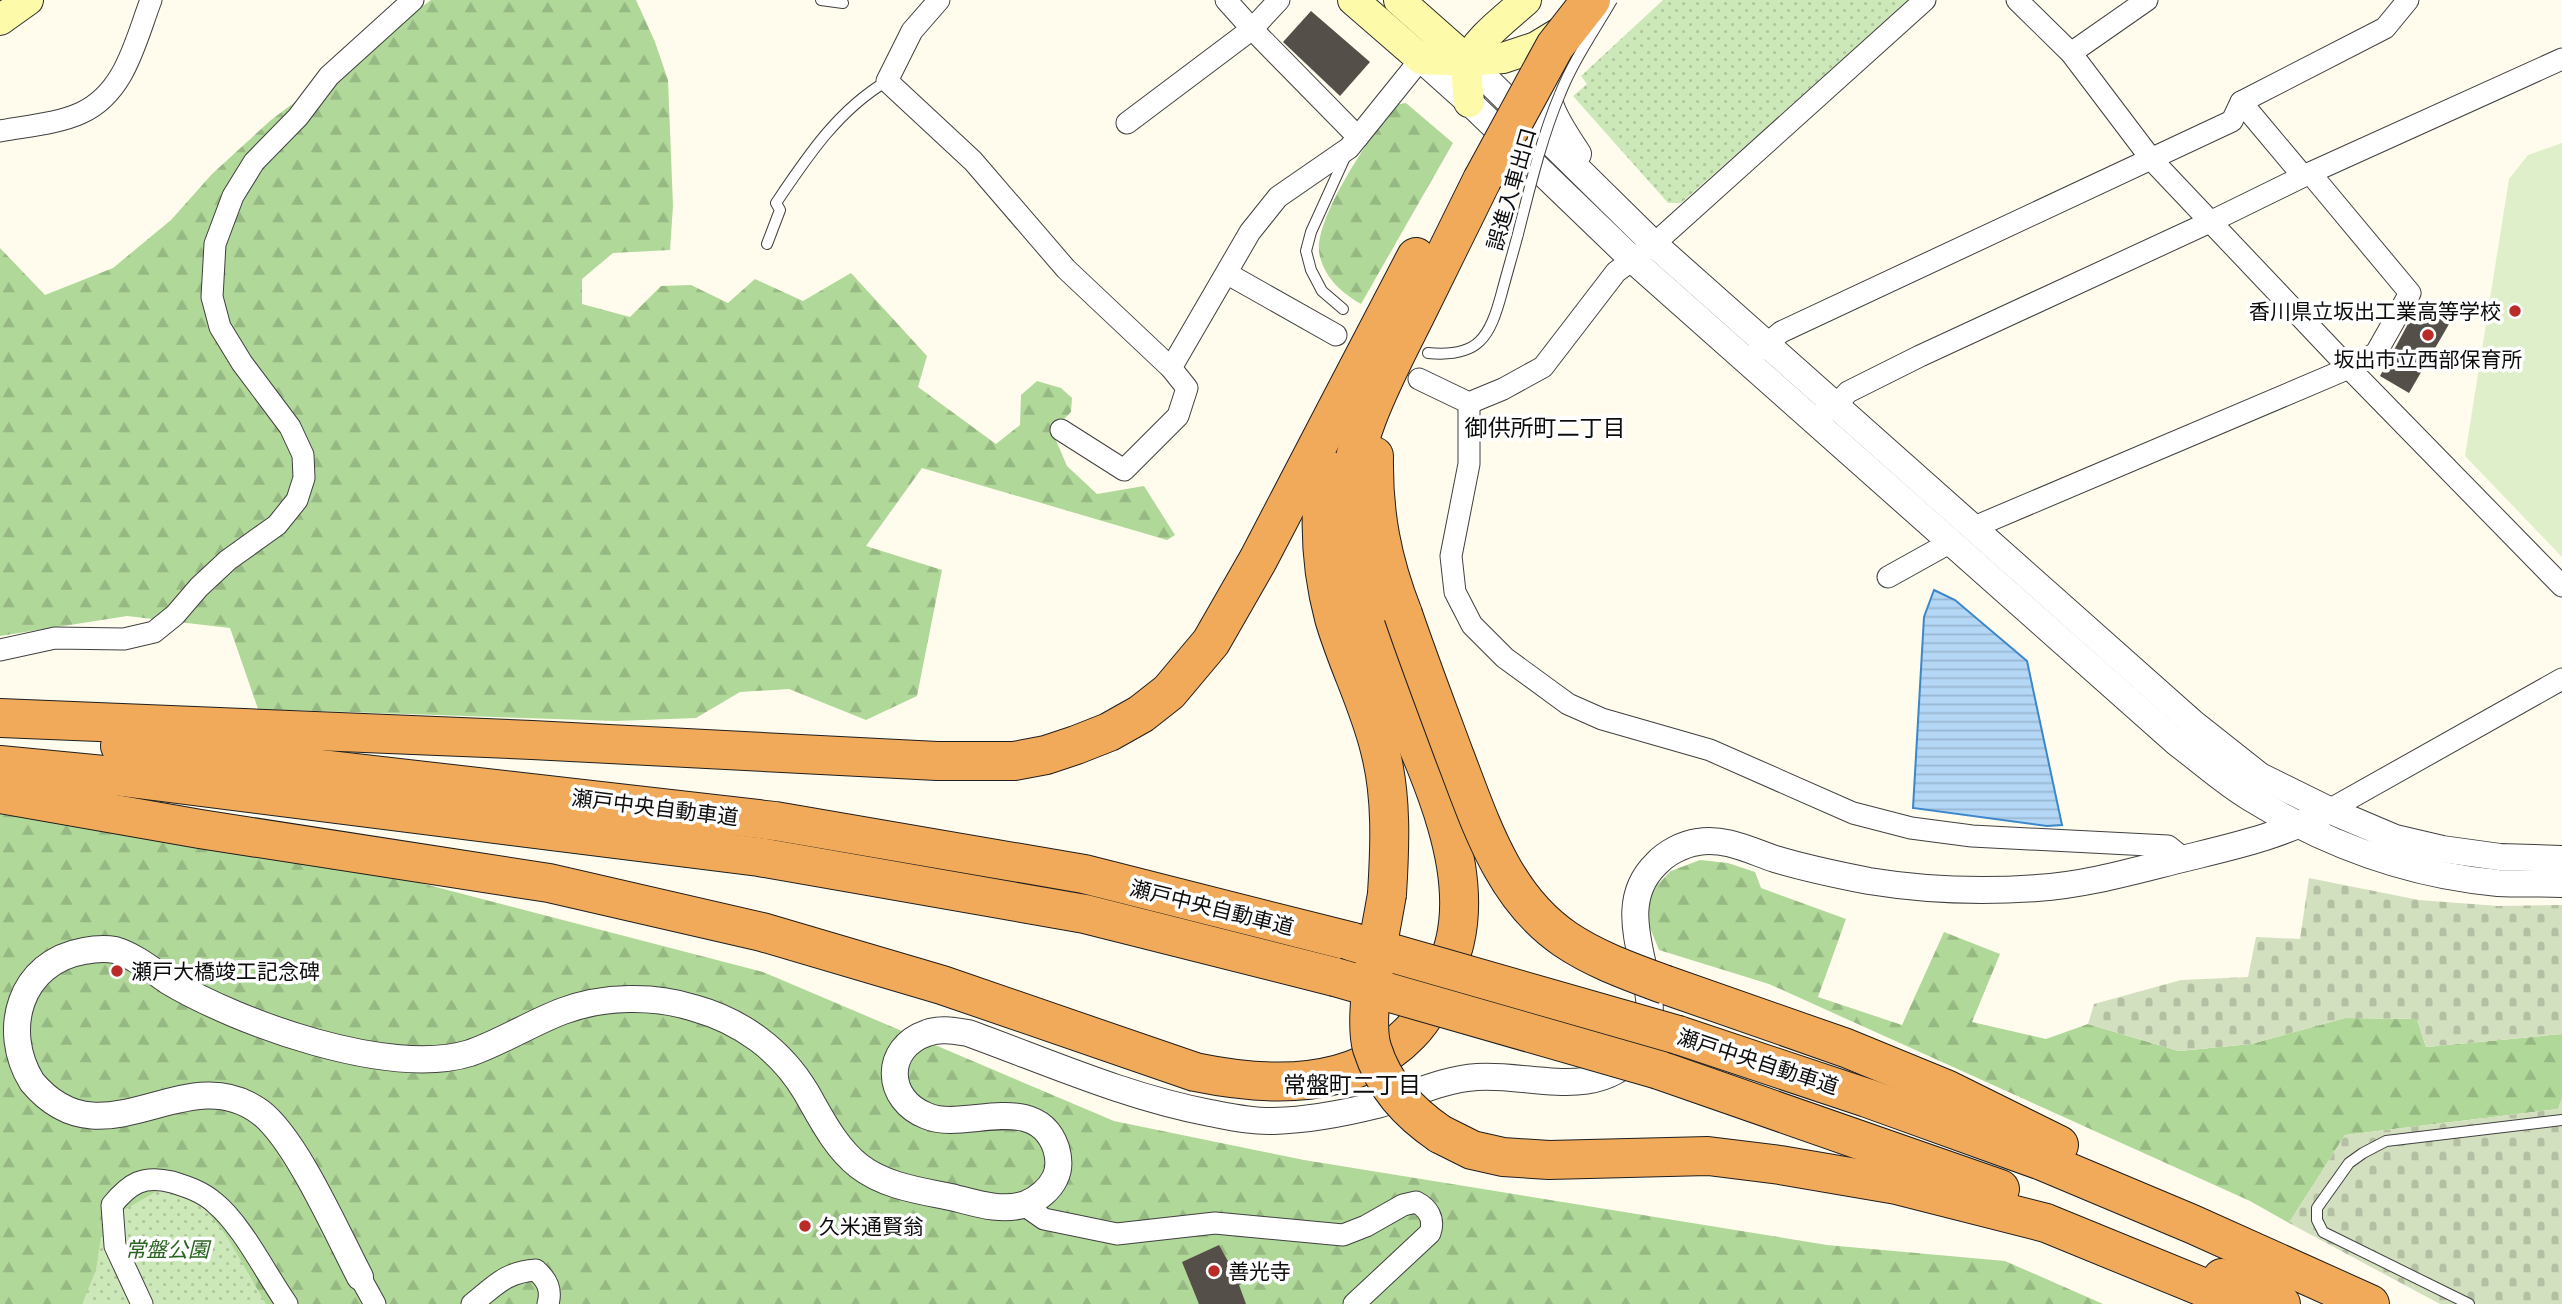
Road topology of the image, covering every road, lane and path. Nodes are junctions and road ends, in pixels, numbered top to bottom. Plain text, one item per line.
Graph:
1 (28, 0) edge
2 (151, 0) edge
3 (414, 0) edge
4 (821, 0) edge
5 (939, 0) edge
6 (1226, 0) edge
7 (1279, 0) edge
8 (1353, 0) edge
9 (1399, 0) edge
10 (1526, 0) edge
11 (1925, 0) edge
12 (2017, 0) edge
13 (2147, 0) edge
14 (2408, 0) edge
15 (1592, 2) edge
16 (843, 3) dead end
17 (0, 20) edge
18 (1252, 29) junction
19 (1440, 35) junction
20 (2071, 53) junction
21 (1421, 59) junction
22 (2562, 59) edge
23 (1468, 61) junction
24 (887, 81) junction
25 (1469, 102) junction
26 (2241, 102) junction
27 (1127, 123) dead end
28 (0, 131) edge
29 (1354, 142) junction
30 (2152, 160) junction
31 (1473, 173) junction
32 (2307, 174) junction
33 (1605, 195) junction
34 (2212, 221) junction
35 (767, 244) dead end
36 (1654, 244) junction
37 (1633, 261) junction
38 (1228, 274) junction
39 (1343, 309) dead end
40 (1336, 335) dead end
41 (1428, 352) dead end
42 (1757, 352) junction
43 (1171, 368) junction
44 (2348, 368) junction
45 (1419, 379) dead end
46 (1381, 384) junction
47 (1342, 396) junction
48 (1469, 403) junction
49 (1824, 412) junction
50 (1061, 430) dead end
51 (1962, 535) junction
52 (1888, 577) dead end
53 (2562, 586) edge
54 (0, 650) edge
55 (2562, 679) edge
56 (0, 718) edge
57 (0, 731) edge
58 (0, 765) edge
59 (0, 794) edge
60 (2329, 810) junction
61 (2299, 826) junction
62 (2184, 859) junction
63 (2562, 859) edge
64 (2562, 884) edge
65 (2562, 1120) edge
66 (1024, 1205) junction
67 (2192, 1224) junction
68 (360, 1277) joint
69 (142, 1304) edge
70 (287, 1304) edge
71 (375, 1304) edge
72 (472, 1304) edge
73 (548, 1304) edge
74 (1354, 1304) edge
75 (2244, 1304) edge
76 (2281, 1304) edge
77 (2370, 1304) edge
78 (2469, 1304) edge

1 - 17 main road
2 - 28 street
3 - 54 street
4 - 16 lane
5 - 24 street
6 - 18 street
7 - 18 street
8 - 21 main road
9 - 19 main road
10 - 23 main road
11 - 36 street
12 - 20 street
13 - 20 street
14 - 26 street
15 - 23 main road
15 - 31 highway, bridge
15 - 33 street
15 - 41 lane, 誤進入車出口, bridge
18 - 27 street
18 - 29 street
19 - 21 street
19 - 23 main road
20 - 30 street
21 - 23 main road
21 - 25 street
21 - 29 street
22 - 32 street
23 - 25 main road
23 - 33 street
24 - 35 lane
24 - 43 street
25 - 37 street
26 - 30 street
26 - 32 street
29 - 38 street
29 - 39 lane
30 - 34 street
30 - 42 street
31 - 46 highway
31 - 47 highway
32 - 34 street
32 - 44 street
33 - 36 street
34 - 44 street
34 - 49 street
36 - 37 street
36 - 42 street
37 - 42 street
37 - 48 street
38 - 40 street
38 - 43 street
42 - 49 street
43 - 50 street
44 - 51 street
44 - 53 street
45 - 48 street
46 - 59 highway
46 - 67 highway, bridge
47 - 56 highway
47 - 75 highway, bridge
48 - 62 street
49 - 51 street
51 - 52 street
51 - 60 street
51 - 61 street
55 - 60 street
57 - 67 highway, 瀬戸中央自動車道, bridge
58 - 76 highway, 瀬戸中央自動車道, bridge
60 - 61 street
60 - 63 street
61 - 62 street
61 - 64 street
62 - 66 street
65 - 78 lane
66 - 68 street
66 - 74 street
67 - 77 highway, 瀬戸中央自動車道
68 - 71 street
69 - 70 street
72 - 73 street

